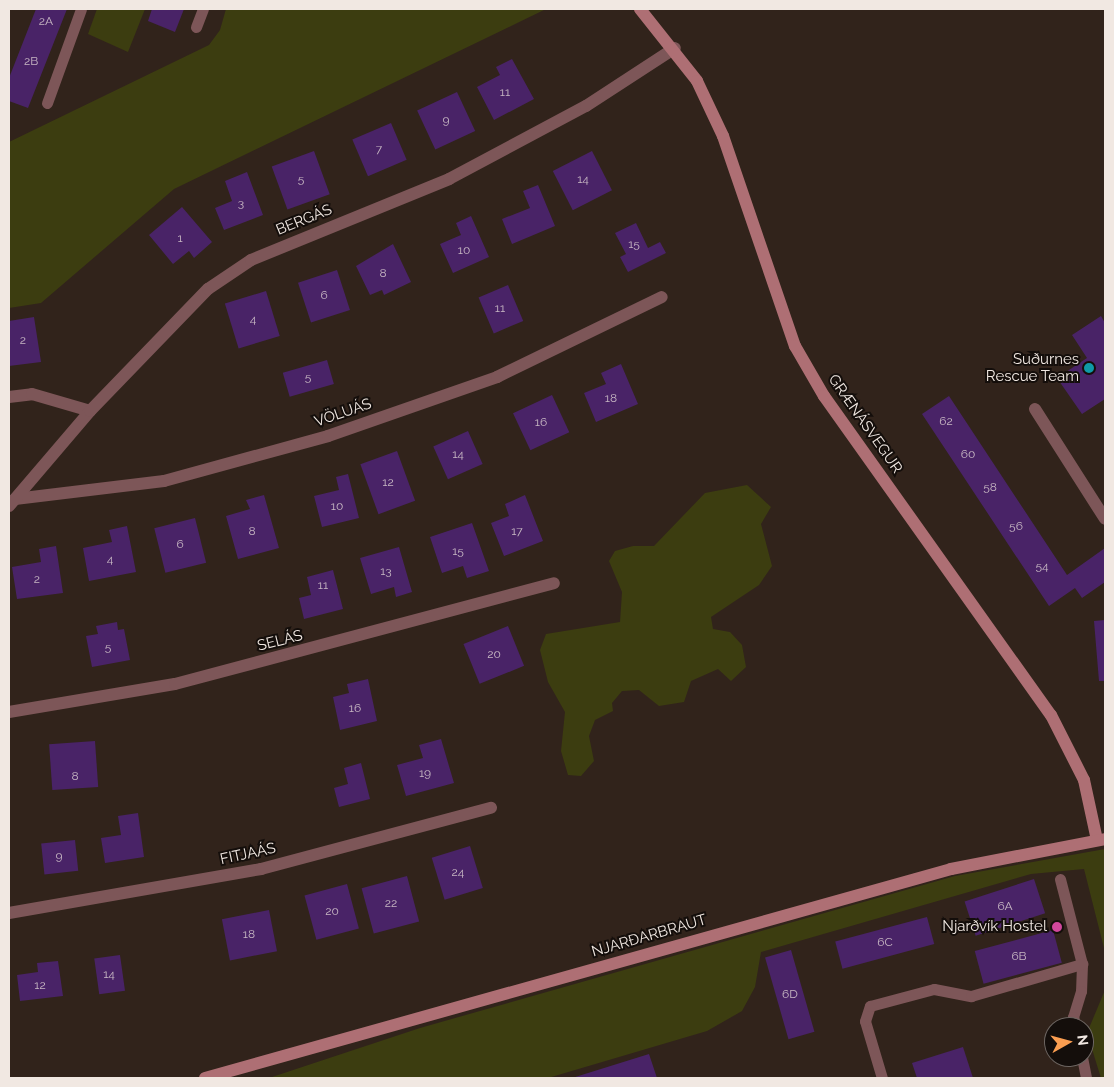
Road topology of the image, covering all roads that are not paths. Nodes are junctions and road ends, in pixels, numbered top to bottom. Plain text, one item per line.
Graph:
1 (81, 9) edge
2 (203, 9) edge
3 (640, 9) edge
4 (196, 27) dead end
5 (675, 48) junction
6 (47, 103) dead end
7 (662, 297) dead end
8 (9, 397) edge
9 (1035, 409) dead end
10 (90, 411) junction
11 (12, 502) edge
12 (1105, 518) edge
13 (554, 583) dead end
14 (9, 712) edge
15 (491, 808) dead end
16 (1101, 840) edge
17 (1060, 879) dead end
18 (9, 913) edge
19 (1082, 964) junction
20 (1074, 1017) edge
21 (205, 1078) edge
22 (882, 1078) edge

1 - 6 lane
2 - 4 lane
3 - 5 street, GRÆNÁSVEGUR
5 - 10 street, BERGÁS
5 - 16 street, GRÆNÁSVEGUR
7 - 11 street, VÖLUÁS
8 - 10 street
9 - 12 street
10 - 11 street, BERGÁS
13 - 14 street, SELÁS
15 - 18 street, FITJAÁS
16 - 21 street, NJARÐARBRAUT
17 - 19 lane
19 - 20 lane
19 - 22 lane

